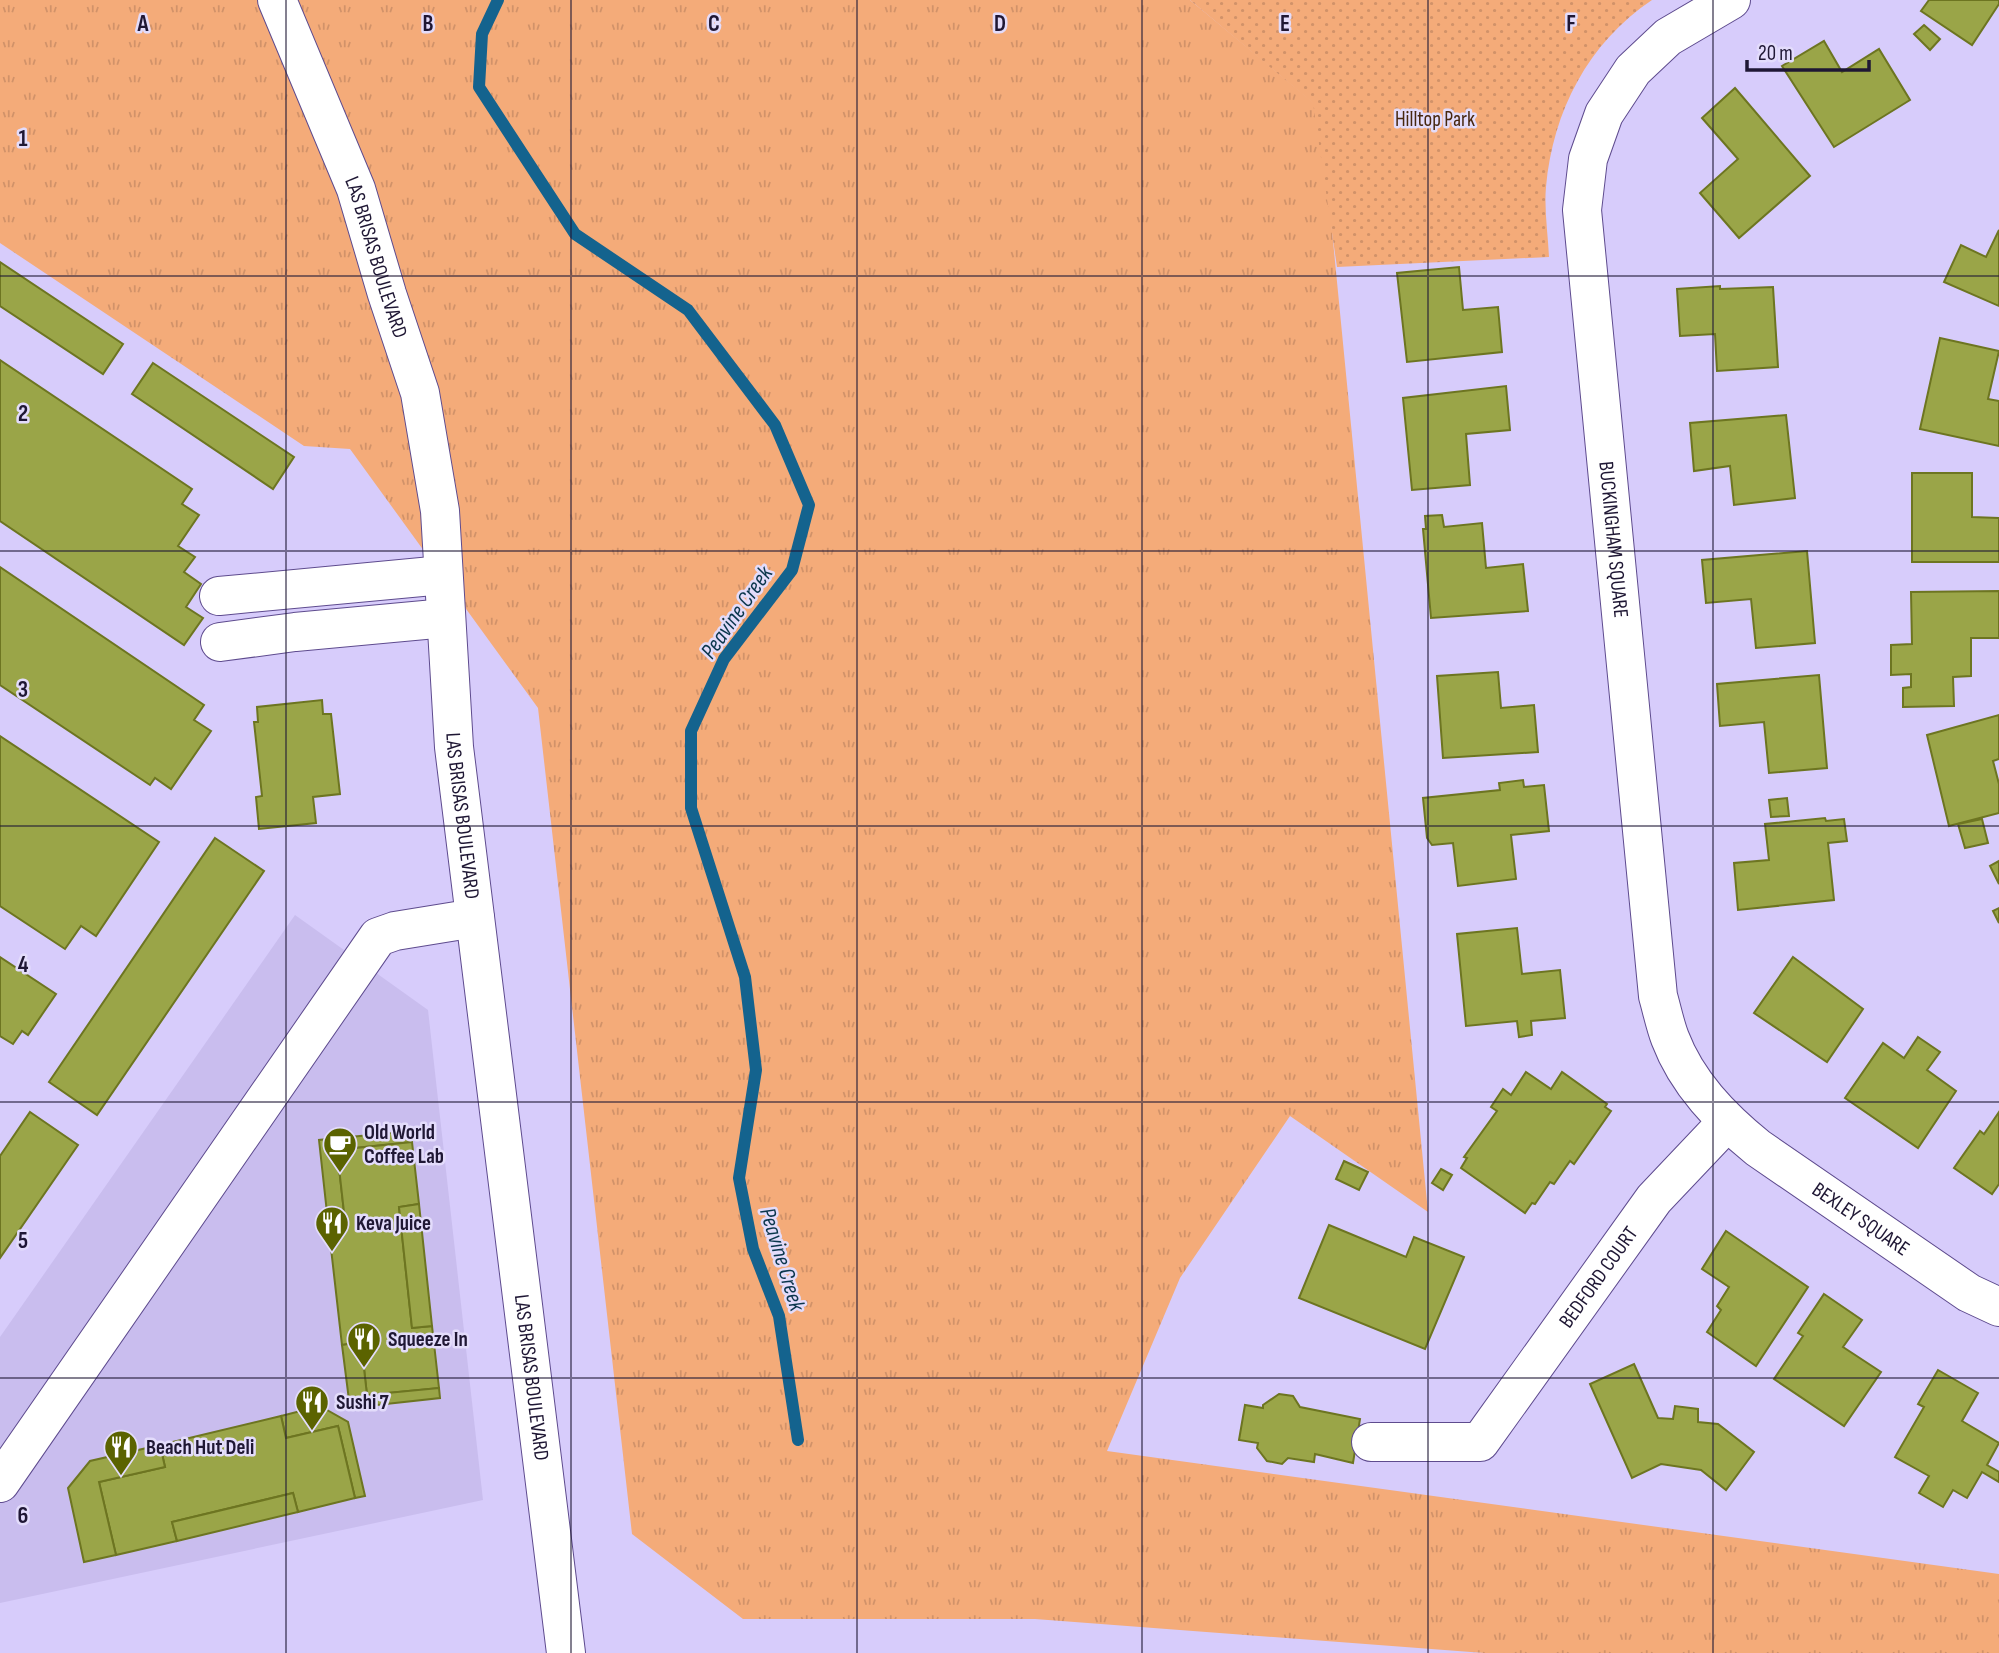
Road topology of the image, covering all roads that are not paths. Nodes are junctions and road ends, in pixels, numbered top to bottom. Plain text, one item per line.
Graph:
1 (277, 0) edge
2 (1731, 0) edge
3 (443, 575) junction
4 (219, 596) dead end
5 (446, 618) junction
6 (220, 642) dead end
7 (475, 918) junction
8 (1727, 1123) junction
9 (1999, 1307) edge
10 (1371, 1442) dead end
11 (0, 1483) edge
12 (566, 1653) edge

1 - 3 street, LAS BRISAS BOULEVARD
2 - 8 street, BUCKINGHAM SQUARE
3 - 4 street
3 - 5 street, LAS BRISAS BOULEVARD
5 - 6 street
5 - 7 street, LAS BRISAS BOULEVARD
7 - 11 street
7 - 12 street, LAS BRISAS BOULEVARD
8 - 9 street, BEXLEY SQUARE
8 - 10 street, BEDFORD COURT

